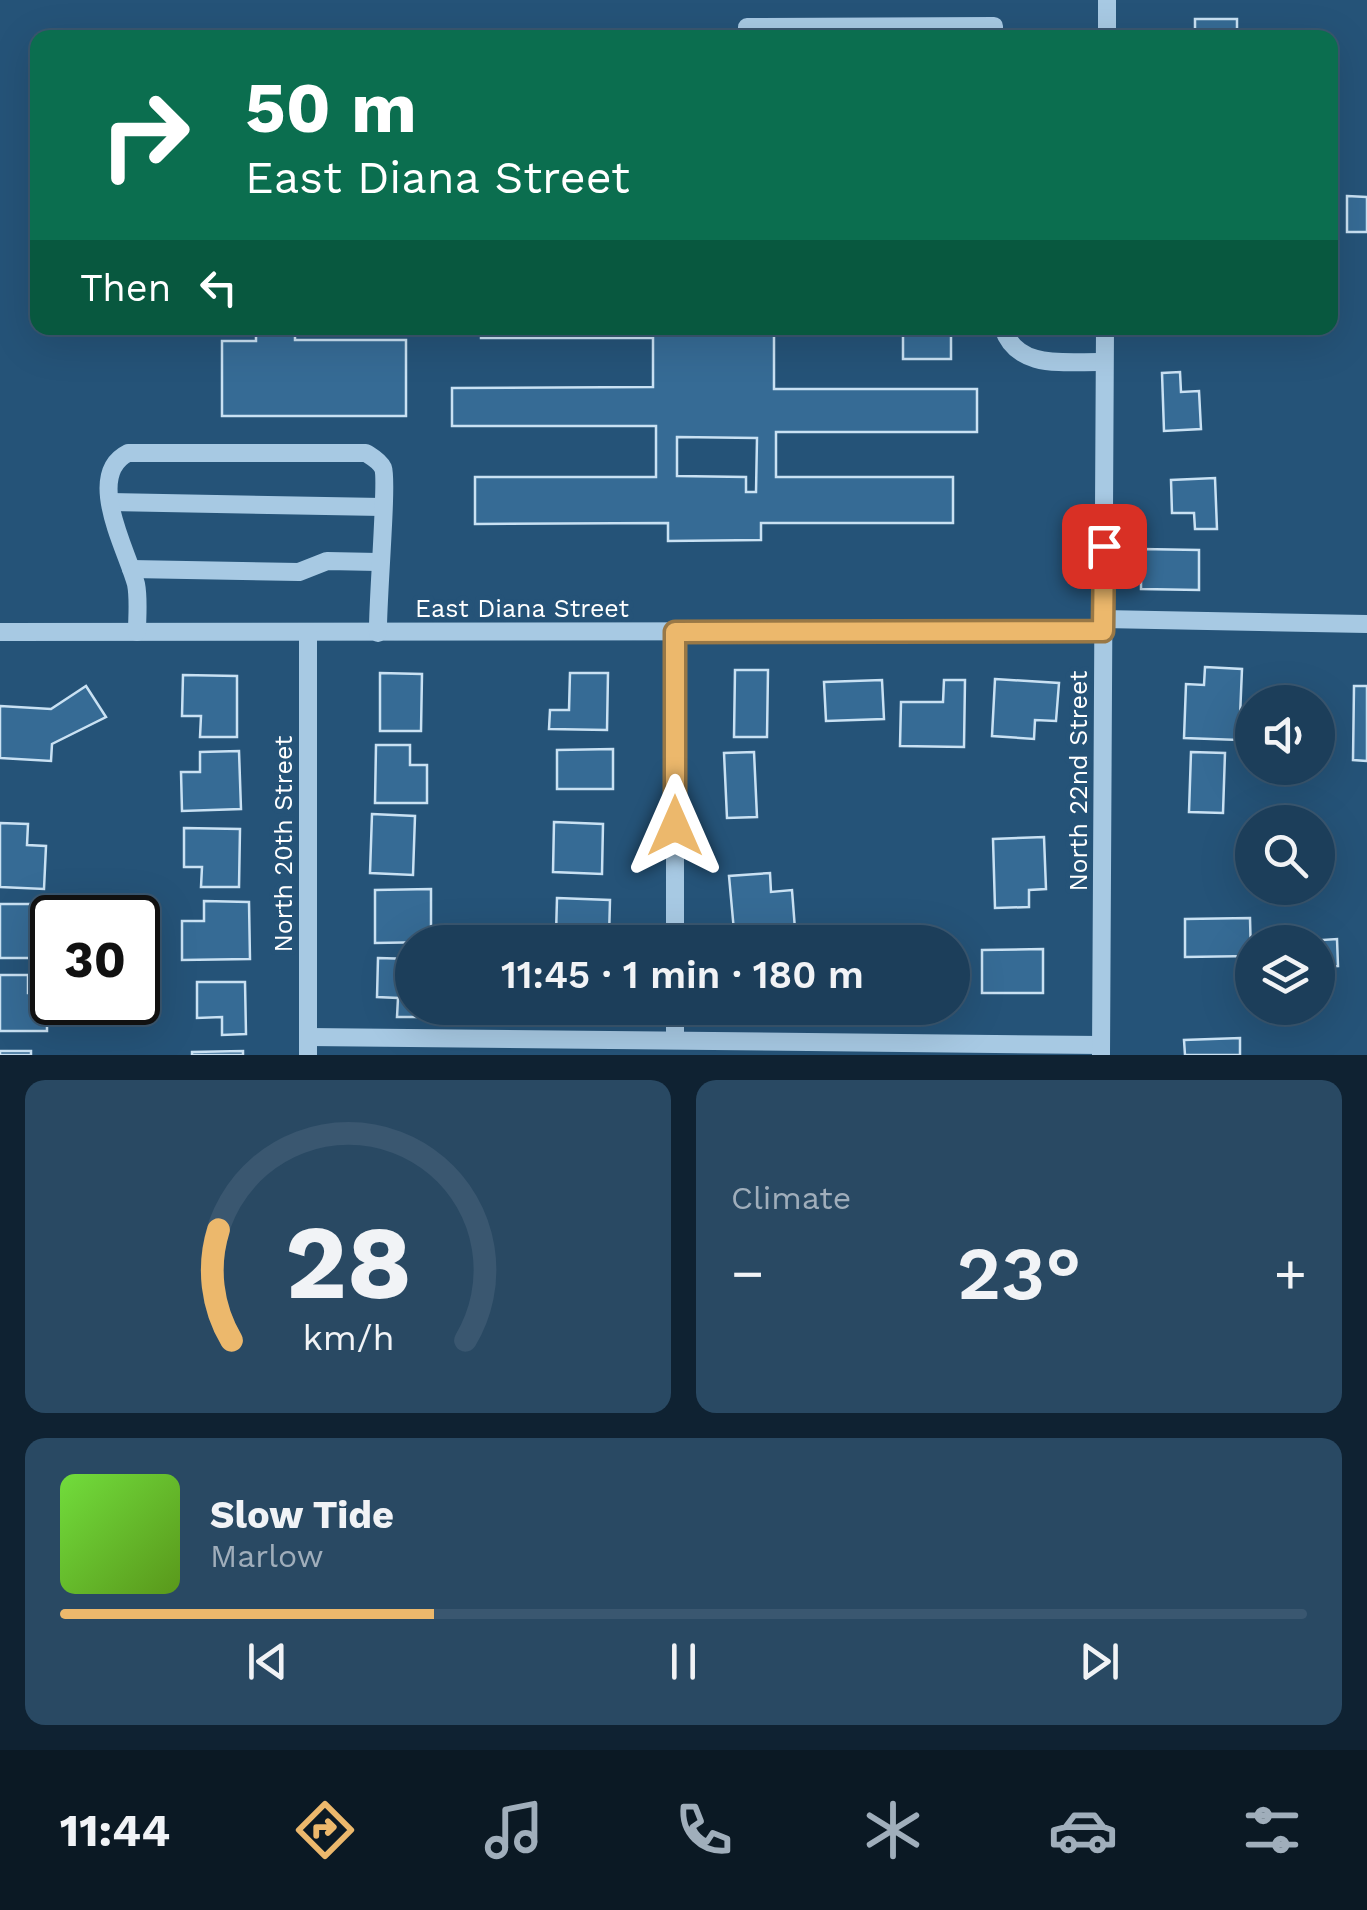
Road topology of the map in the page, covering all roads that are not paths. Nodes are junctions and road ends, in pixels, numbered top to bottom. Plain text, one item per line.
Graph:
1 (1107, 0) edge
2 (747, 30) edge
3 (994, 30) edge
4 (1106, 30) edge
5 (1007, 335) edge
6 (1105, 335) edge
7 (1104, 362) junction
8 (110, 502) junction
9 (382, 507) junction
10 (378, 562) junction
11 (131, 569) junction
12 (1367, 624) edge
13 (1103, 625) junction
14 (0, 632) edge
15 (137, 632) junction
16 (675, 632) junction
17 (308, 633) junction
18 (378, 633) junction
19 (675, 925) edge
20 (675, 1025) edge
21 (675, 1039) junction
22 (308, 1046) edge
23 (1102, 1050) edge

1 - 4 street
2 - 3 street
5 - 7 street
6 - 7 street, North 22nd Street
7 - 13 street, North 22nd Street
8 - 9 street
8 - 9 street
8 - 11 street
9 - 10 street
10 - 11 street
10 - 18 street
11 - 15 street
12 - 13 street, East Diana Street
13 - 16 street, East Diana Street
13 - 23 street, North 22nd Street
14 - 15 street, East Diana Street
15 - 17 street, East Diana Street
16 - 18 street, East Diana Street
16 - 19 street
17 - 18 street, East Diana Street
17 - 22 street, North 20th Street
20 - 21 street
21 - 22 street
21 - 23 street

